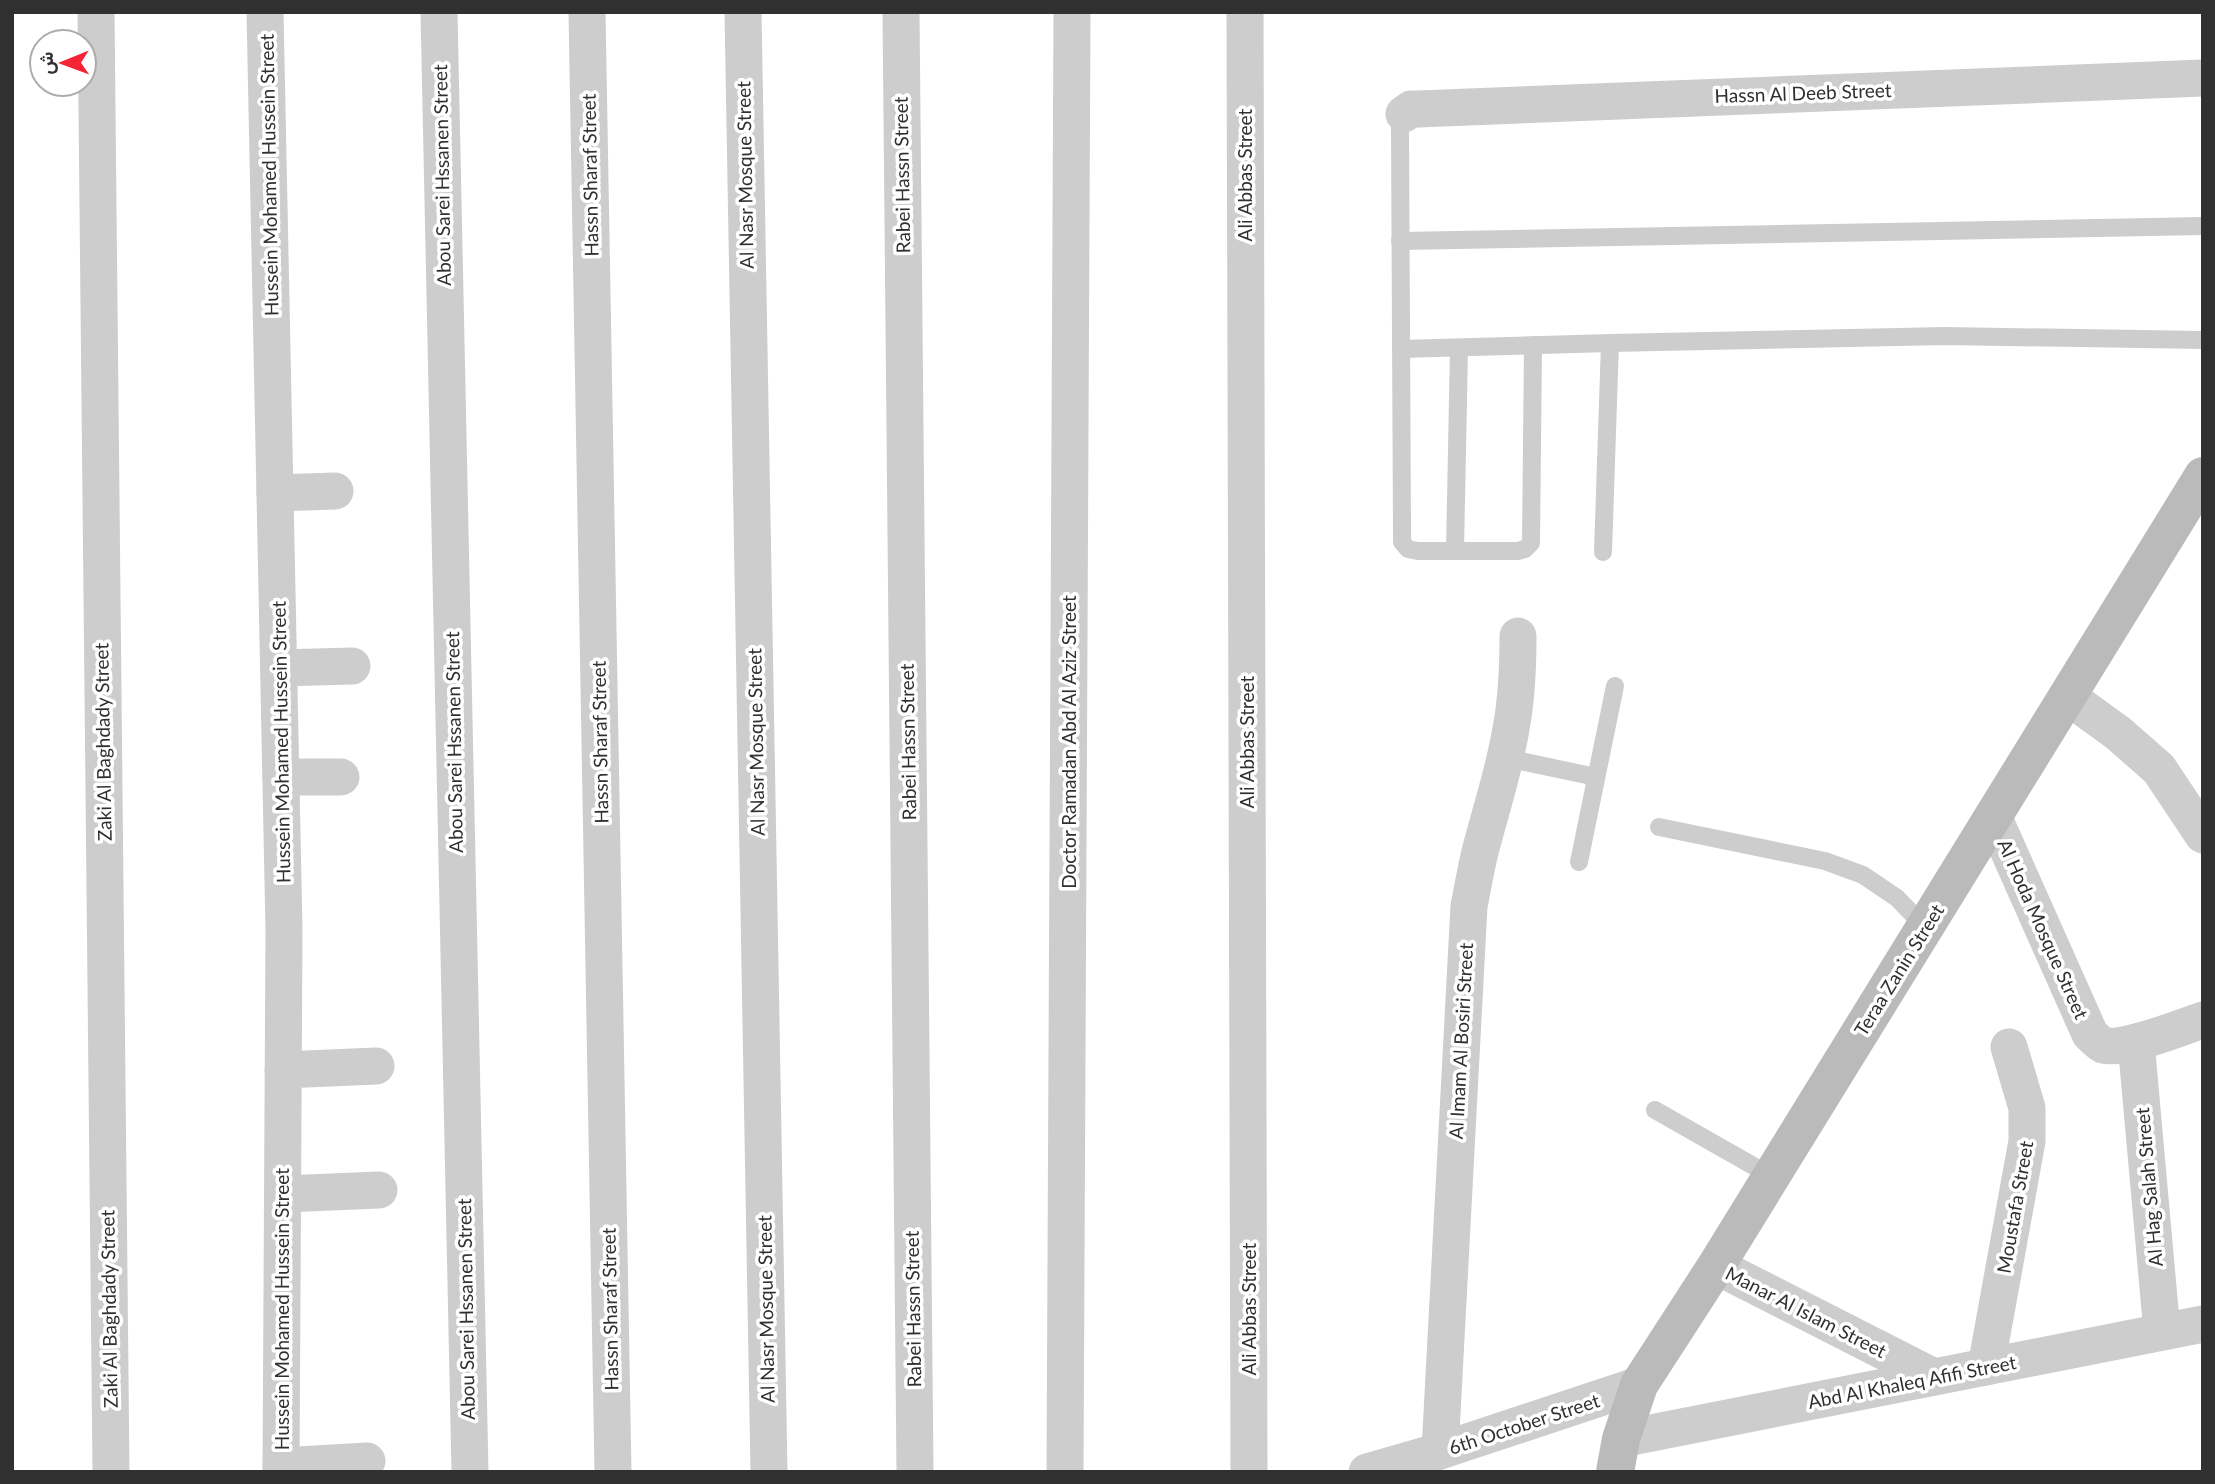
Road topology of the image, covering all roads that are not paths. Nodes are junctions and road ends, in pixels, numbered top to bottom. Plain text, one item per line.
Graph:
1 (96, 12) edge
2 (265, 12) edge
3 (439, 12) edge
4 (587, 12) edge
5 (743, 12) edge
6 (901, 12) edge
7 (1072, 12) edge
8 (1245, 12) edge
9 (2203, 78) edge
10 (1404, 114) joint
11 (2203, 226) edge
12 (1400, 241) junction
13 (2203, 340) edge
14 (1610, 343) junction
15 (1533, 345) junction
16 (1458, 348) junction
17 (1401, 349) junction
18 (2203, 476) edge
19 (335, 491) dead end
20 (275, 493) junction
21 (1455, 551) junction
22 (1603, 552) dead end
23 (1518, 636) dead end
24 (352, 666) dead end
25 (279, 668) junction
26 (1615, 686) dead end
27 (2067, 696) junction
28 (1506, 758) junction
29 (281, 777) junction
30 (341, 777) dead end
31 (1596, 777) junction
32 (1993, 816) junction
33 (1659, 827) dead end
34 (2203, 835) edge
35 (1579, 862) dead end
36 (1925, 927) junction
37 (2203, 1020) edge
38 (2136, 1042) junction
39 (2009, 1047) dead end
40 (376, 1066) dead end
41 (284, 1070) junction
42 (1655, 1110) dead end
43 (1772, 1176) junction
44 (379, 1190) dead end
45 (283, 1194) junction
46 (1716, 1266) junction
47 (2203, 1324) edge
48 (2162, 1332) junction
49 (1986, 1367) junction
50 (1934, 1377) junction
51 (1639, 1385) junction
52 (1440, 1451) junction
53 (1618, 1456) edge
54 (367, 1461) dead end
55 (281, 1469) edge
56 (111, 1472) edge
57 (470, 1472) edge
58 (613, 1472) edge
59 (769, 1472) edge
60 (915, 1472) edge
61 (1065, 1472) edge
62 (1249, 1472) edge
63 (1367, 1472) edge

1 - 56 street, Zaki Al Baghdady Street
2 - 20 street, Hussein Mohamed Hussein Street
3 - 57 street, Abou Sarei Hssanen Street
4 - 58 street, Hassn Sharaf Street
5 - 59 street, Al Nasr Mosque Street
6 - 60 street, Rabei Hassn Street
7 - 61 street, Doctor Ramadan Abd Al Aziz Street
8 - 62 street, Ali Abbas Street
9 - 10 street, Hassn Al Deeb Street
10 - 12 lane
11 - 12 lane
12 - 17 lane
13 - 14 lane
14 - 15 lane
14 - 22 lane
15 - 16 lane
15 - 21 lane
16 - 17 lane
16 - 21 lane
17 - 21 lane
18 - 27 street, Teraa Zanin Street
19 - 20 street
20 - 25 street, Hussein Mohamed Hussein Street
23 - 28 street, Al Imam Al Bosiri Street
24 - 25 street
25 - 29 street, Hussein Mohamed Hussein Street
26 - 31 lane
27 - 32 street, Teraa Zanin Street
27 - 34 street
28 - 31 lane
28 - 52 street, Al Imam Al Bosiri Street
29 - 30 street
29 - 41 street, Hussein Mohamed Hussein Street
31 - 35 lane
32 - 36 street, Teraa Zanin Street
32 - 38 street, Al Hoda Mosque Street
33 - 36 lane
36 - 43 street, Teraa Zanin Street
37 - 38 street
38 - 48 street, Al Hag Salah Street
39 - 49 street, Moustafa Street
40 - 41 street
41 - 45 street, Hussein Mohamed Hussein Street
42 - 43 lane
43 - 46 street, Teraa Zanin Street
44 - 45 street
45 - 55 street, Hussein Mohamed Hussein Street
46 - 50 street, Manar Al Islam Street
46 - 51 street, Teraa Zanin Street
47 - 48 street, Abd Al Khaleq Afifi Street
48 - 49 street, Abd Al Khaleq Afifi Street
49 - 50 street, Abd Al Khaleq Afifi Street
50 - 53 street, Abd Al Khaleq Afifi Street
51 - 52 street, 6th October Street
51 - 53 street, Teraa Zanin Street
52 - 63 street, 6th October Street
54 - 55 street

